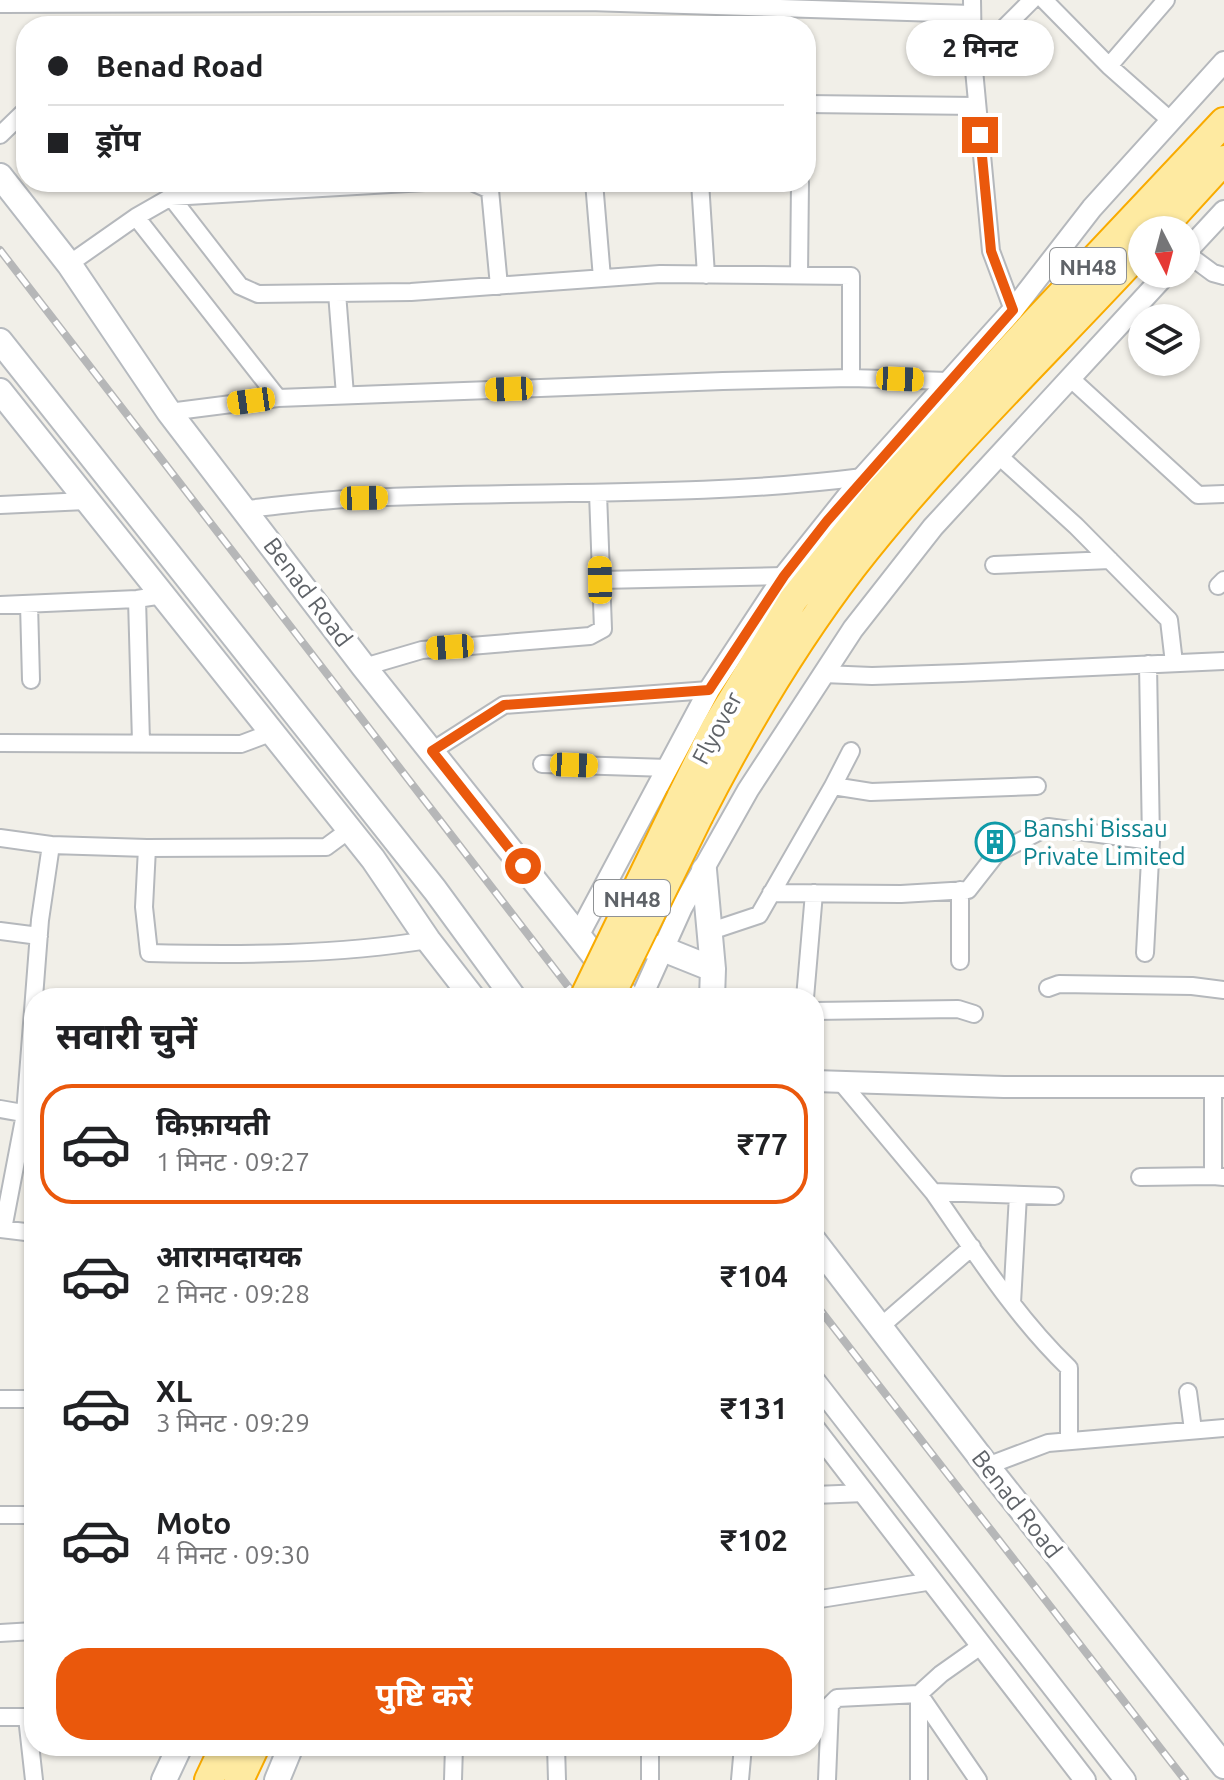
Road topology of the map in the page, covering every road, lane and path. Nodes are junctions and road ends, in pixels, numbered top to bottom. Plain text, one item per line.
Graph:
1 (1032, 0) edge
2 (1044, 0) edge
3 (1166, 0) edge
4 (345, 1) edge
5 (467, 1) edge
6 (588, 1) edge
7 (103, 2) edge
8 (641, 2) edge
9 (0, 4) edge
10 (972, 7) edge
11 (973, 59) junction
12 (1224, 62) edge
13 (1109, 66) junction
14 (816, 104) edge
15 (977, 106) junction
16 (16, 120) edge
17 (1170, 120) junction
18 (1224, 122) edge
19 (0, 135) edge
20 (1224, 160) edge
21 (0, 176) edge
22 (256, 192) edge
23 (490, 192) edge
24 (595, 192) edge
25 (701, 192) edge
26 (800, 192) edge
27 (171, 197) junction
28 (1224, 211) edge
29 (1173, 216) edge
30 (136, 217) junction
31 (1200, 238) edge
32 (1128, 262) edge
33 (1200, 263) edge
34 (69, 264) junction
35 (706, 275) junction
36 (799, 275) junction
37 (1224, 276) edge
38 (602, 278) junction
39 (499, 286) junction
40 (1153, 288) edge
41 (337, 293) junction
42 (1013, 310) junction
43 (0, 341) edge
44 (1069, 377) junction
45 (851, 378) junction
46 (948, 381) junction
47 (0, 391) edge
48 (345, 395) junction
49 (278, 398) junction
50 (169, 412) junction
51 (965, 419) junction
52 (999, 456) junction
53 (863, 477) junction
54 (598, 493) junction
55 (1224, 494) edge
56 (86, 501) junction
57 (0, 505) edge
58 (246, 509) junction
59 (1110, 560) junction
60 (994, 565) dead end
61 (784, 576) junction
62 (600, 580) junction
63 (163, 595) junction
64 (137, 599) junction
65 (29, 604) junction
66 (0, 605) edge
67 (1224, 661) edge
68 (1174, 663) junction
69 (1148, 664) junction
70 (364, 667) junction
71 (823, 674) junction
72 (31, 680) dead end
73 (709, 690) junction
74 (273, 732) junction
75 (141, 742) junction
76 (0, 743) edge
77 (432, 751) junction
78 (851, 751) dead end
79 (542, 764) dead end
80 (668, 768) junction
81 (833, 786) junction
82 (1037, 786) dead end
83 (349, 830) junction
84 (0, 838) edge
85 (1151, 841) junction
86 (51, 845) junction
87 (147, 848) junction
88 (704, 870) junction
89 (960, 890) junction
90 (771, 893) junction
91 (814, 893) junction
92 (0, 931) edge
93 (708, 932) junction
94 (39, 936) junction
95 (578, 936) junction
96 (428, 940) junction
97 (663, 949) junction
98 (1145, 953) dead end
99 (960, 961) dead end
100 (713, 969) junction
101 (36, 988) edge
102 (465, 988) edge
103 (507, 988) edge
104 (589, 988) edge
105 (614, 988) edge
106 (620, 988) edge
107 (645, 988) edge
108 (712, 988) edge
109 (806, 988) edge
110 (1048, 988) dead end
111 (1224, 990) edge
112 (824, 1011) edge
113 (974, 1014) dead end
114 (824, 1081) edge
115 (841, 1082) junction
116 (1219, 1087) edge
117 (0, 1109) edge
118 (24, 1114) edge
119 (24, 1139) edge
120 (1140, 1177) dead end
121 (1218, 1177) edge
122 (933, 1192) junction
123 (1018, 1195) junction
124 (1055, 1196) dead end
125 (2, 1229) edge
126 (24, 1232) edge
127 (972, 1247) junction
128 (824, 1254) edge
129 (1012, 1303) junction
130 (880, 1327) junction
131 (1188, 1392) dead end
132 (824, 1393) edge
133 (0, 1399) edge
134 (24, 1399) edge
135 (1224, 1428) edge
136 (1193, 1430) junction
137 (824, 1441) edge
138 (1069, 1441) junction
139 (987, 1466) junction
140 (865, 1493) junction
141 (824, 1495) edge
142 (0, 1515) edge
143 (24, 1515) edge
144 (933, 1581) junction
145 (824, 1598) edge
146 (24, 1632) edge
147 (0, 1633) edge
148 (982, 1645) junction
149 (919, 1694) junction
150 (0, 1717) edge
151 (24, 1717) edge
152 (31, 1756) edge
153 (175, 1756) edge
154 (220, 1756) edge
155 (250, 1756) edge
156 (287, 1756) edge
157 (454, 1756) edge
158 (556, 1756) edge
159 (650, 1756) edge
160 (742, 1756) edge
161 (1224, 1766) edge
162 (34, 1780) edge
163 (164, 1780) edge
164 (209, 1780) edge
165 (239, 1780) edge
166 (277, 1780) edge
167 (453, 1780) edge
168 (557, 1780) edge
169 (650, 1780) edge
170 (740, 1780) edge
171 (827, 1780) edge
172 (919, 1780) edge
173 (978, 1780) edge
174 (1085, 1780) edge
175 (1125, 1780) edge

1 - 11 street
2 - 13 street
3 - 13 street
4 - 5 street
4 - 7 street
5 - 6 street
6 - 8 street
7 - 9 street
8 - 10 street
10 - 11 street
11 - 15 street
12 - 17 street
13 - 17 street
14 - 15 street
15 - 42 street
16 - 19 street
17 - 42 street
18 - 51 highway, NH48
20 - 29 highway
21 - 34 main road, Benad Road
22 - 27 street
23 - 39 street
24 - 38 street
25 - 35 street
26 - 36 street
27 - 30 street
27 - 41 street
28 - 31 street
30 - 34 street
30 - 49 street
32 - 51 highway, NH48
33 - 37 street
34 - 50 main road, Benad Road
35 - 36 street
35 - 38 street
36 - 45 street
38 - 39 street
39 - 41 street
40 - 44 street
41 - 48 street
42 - 46 street
43 - 103 main road
44 - 52 street
44 - 55 street
45 - 46 street
45 - 48 street
46 - 53 street
47 - 56 main road
48 - 49 street
49 - 50 street
50 - 58 main road, Benad Road
51 - 104 highway, Flyover / NH48, bridge
51 - 105 highway, Flyover / NH48, bridge
52 - 59 street
52 - 71 street
53 - 54 street
53 - 61 street
54 - 58 street
54 - 62 street
56 - 57 street
56 - 63 main road
58 - 70 main road, Benad Road
59 - 60 street
59 - 68 street
61 - 62 street
61 - 73 street
62 - 70 street
63 - 64 street
63 - 74 main road
64 - 65 street
64 - 75 street
65 - 66 street
65 - 72 street
67 - 68 street
68 - 69 street
69 - 71 street
69 - 85 street
70 - 77 main road, Benad Road
71 - 88 street
73 - 77 street
73 - 80 street
74 - 75 street
74 - 83 main road
75 - 76 street
77 - 95 main road, Benad Road
78 - 81 street
79 - 80 street
80 - 95 street
81 - 82 street
81 - 90 street
83 - 87 street
83 - 96 main road
84 - 86 street
85 - 89 street
85 - 98 street
86 - 87 street
86 - 94 street
87 - 96 street
88 - 93 main road
88 - 97 street
89 - 91 street
89 - 99 street
90 - 91 street
90 - 93 street
91 - 109 street
92 - 94 street
93 - 100 main road
94 - 101 street
95 - 97 main road
95 - 106 main road, Benad Road
96 - 102 main road
97 - 100 main road
97 - 107 street
100 - 108 main road
110 - 111 street
112 - 113 street
114 - 115 street
115 - 116 street
115 - 122 street
116 - 121 street
117 - 118 street
119 - 125 street
120 - 121 street
122 - 123 street
122 - 127 street
123 - 124 street
123 - 129 street
125 - 126 street
127 - 129 street
127 - 130 street
128 - 130 main road, Benad Road
129 - 138 street
130 - 139 main road, Benad Road
131 - 136 street
132 - 175 street
133 - 134 street
135 - 136 street
136 - 138 street
137 - 140 street
138 - 139 street
139 - 161 main road, Benad Road
140 - 141 street
140 - 144 street
142 - 143 street
144 - 145 street
144 - 148 street
146 - 147 street
148 - 149 street
148 - 174 street
149 - 171 street
149 - 172 street
149 - 173 street
150 - 151 street
152 - 162 street
153 - 163 main road
154 - 164 highway
155 - 165 highway
156 - 166 main road
157 - 167 street
158 - 168 street
159 - 169 street
160 - 170 street

